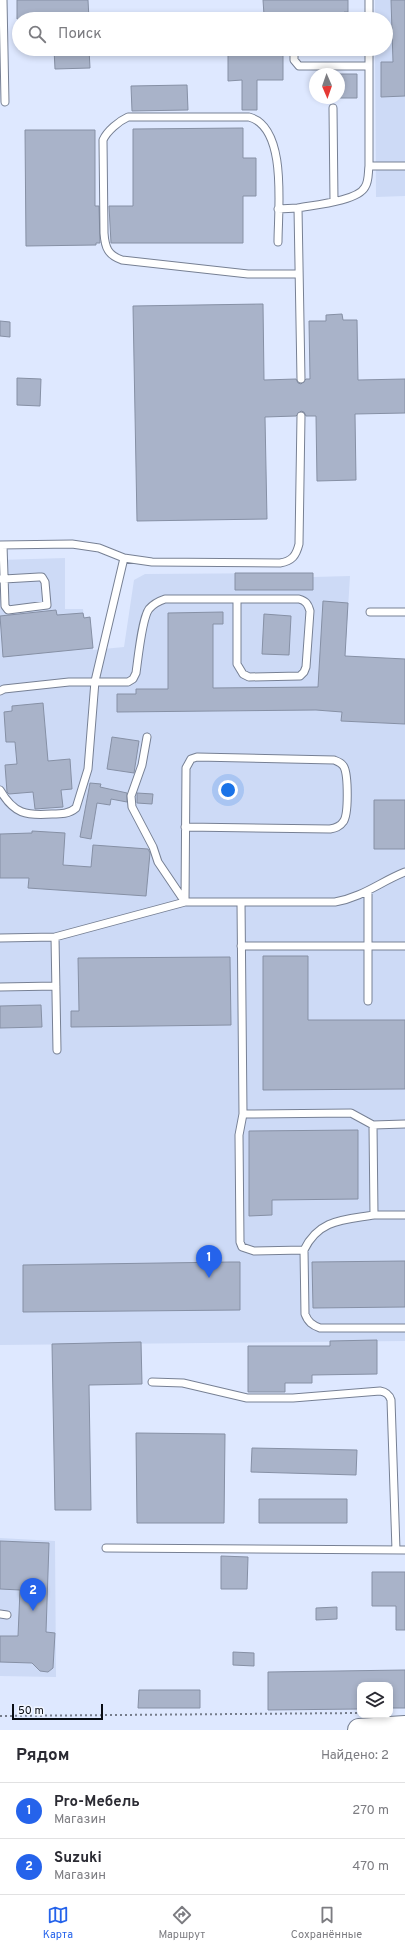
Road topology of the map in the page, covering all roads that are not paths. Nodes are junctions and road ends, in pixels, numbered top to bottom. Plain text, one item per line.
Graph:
1 (3, 0) edge
2 (369, 0) edge
3 (369, 12) edge
4 (294, 56) edge
5 (369, 56) edge
6 (369, 66) junction
7 (5, 102) dead end
8 (333, 108) dead end
9 (369, 166) junction
10 (405, 166) edge
11 (334, 201) junction
12 (298, 208) junction
13 (278, 209) junction
14 (278, 242) dead end
15 (299, 274) junction
16 (301, 379) dead end
17 (301, 416) dead end
18 (2, 545) edge
19 (124, 558) junction
20 (2, 579) edge
21 (237, 599) junction
22 (370, 612) dead end
23 (405, 612) edge
24 (95, 681) junction
25 (0, 692) edge
26 (146, 737) dead end
27 (0, 790) edge
28 (185, 827) junction
29 (405, 872) edge
30 (368, 892) junction
31 (185, 902) junction
32 (241, 902) junction
33 (55, 937) junction
34 (0, 938) edge
35 (242, 946) junction
36 (368, 946) junction
37 (405, 946) edge
38 (56, 986) junction
39 (0, 988) edge
40 (368, 1001) dead end
41 (57, 1050) dead end
42 (243, 1114) junction
43 (405, 1124) edge
44 (373, 1125) junction
45 (374, 1215) junction
46 (405, 1215) edge
47 (304, 1250) junction
48 (405, 1328) edge
49 (152, 1382) dead end
50 (106, 1548) dead end
51 (396, 1550) junction
52 (405, 1550) edge
53 (405, 1727) edge
54 (359, 1730) edge

1 - 7 lane
2 - 3 lane
4 - 6 lane
5 - 6 lane
6 - 9 lane
8 - 11 lane
9 - 10 lane
9 - 11 lane
11 - 12 lane
12 - 13 lane
12 - 15 lane
13 - 14 lane
13 - 15 lane
15 - 16 lane
17 - 19 lane
18 - 19 lane
18 - 20 lane
19 - 24 lane
20 - 20 lane
21 - 21 lane
21 - 24 lane
22 - 23 lane
24 - 25 lane
24 - 27 lane
26 - 31 lane
28 - 28 lane
28 - 31 lane
29 - 30 lane
30 - 32 lane
30 - 36 lane
31 - 32 lane
31 - 33 lane
32 - 35 lane
33 - 34 lane
33 - 38 lane
35 - 36 lane
35 - 42 lane
36 - 37 lane
36 - 40 lane
38 - 39 lane
38 - 41 lane
42 - 44 lane
42 - 47 lane
43 - 44 lane
44 - 45 lane
45 - 46 lane
45 - 47 lane
47 - 48 lane
49 - 51 lane
50 - 51 lane
51 - 52 lane
53 - 54 main road

